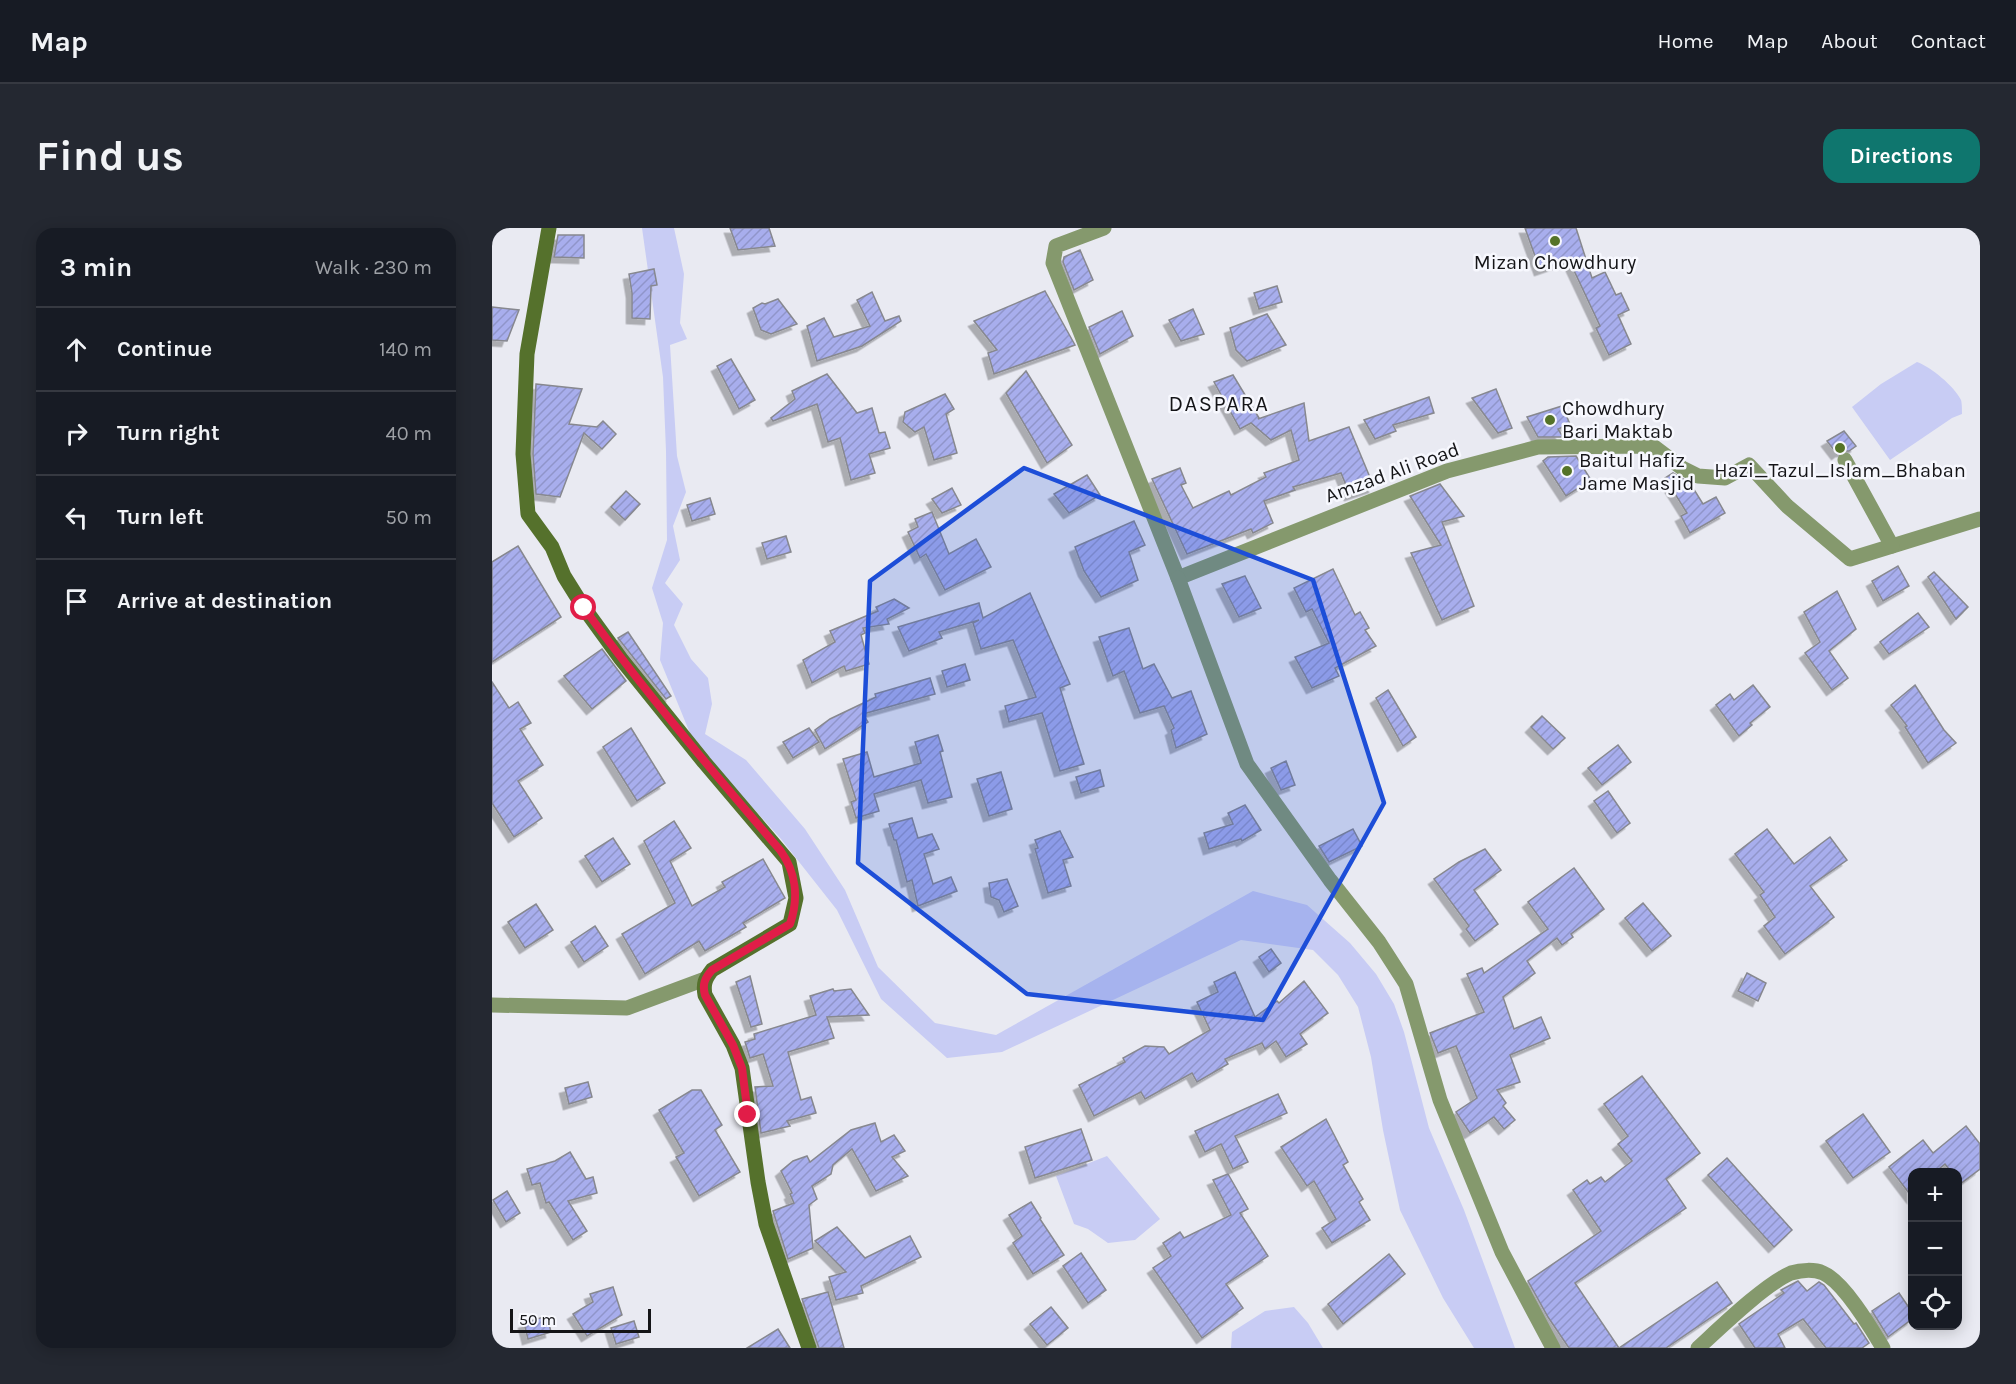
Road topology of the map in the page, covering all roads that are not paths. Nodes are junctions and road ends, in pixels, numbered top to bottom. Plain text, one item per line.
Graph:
1 (549, 228) edge
2 (1104, 228) edge
3 (1845, 460) dead end
4 (1980, 519) edge
5 (1892, 546) junction
6 (1178, 578) junction
7 (705, 978) junction
8 (492, 1005) edge
9 (809, 1348) edge
10 (1553, 1348) edge
11 (1698, 1348) edge
12 (1883, 1348) edge

1 - 7 main road
2 - 6 street
3 - 5 street
4 - 5 street, Amzad Ali Road
5 - 6 street, Amzad Ali Road
6 - 10 street
7 - 8 street
7 - 9 main road
11 - 12 street

